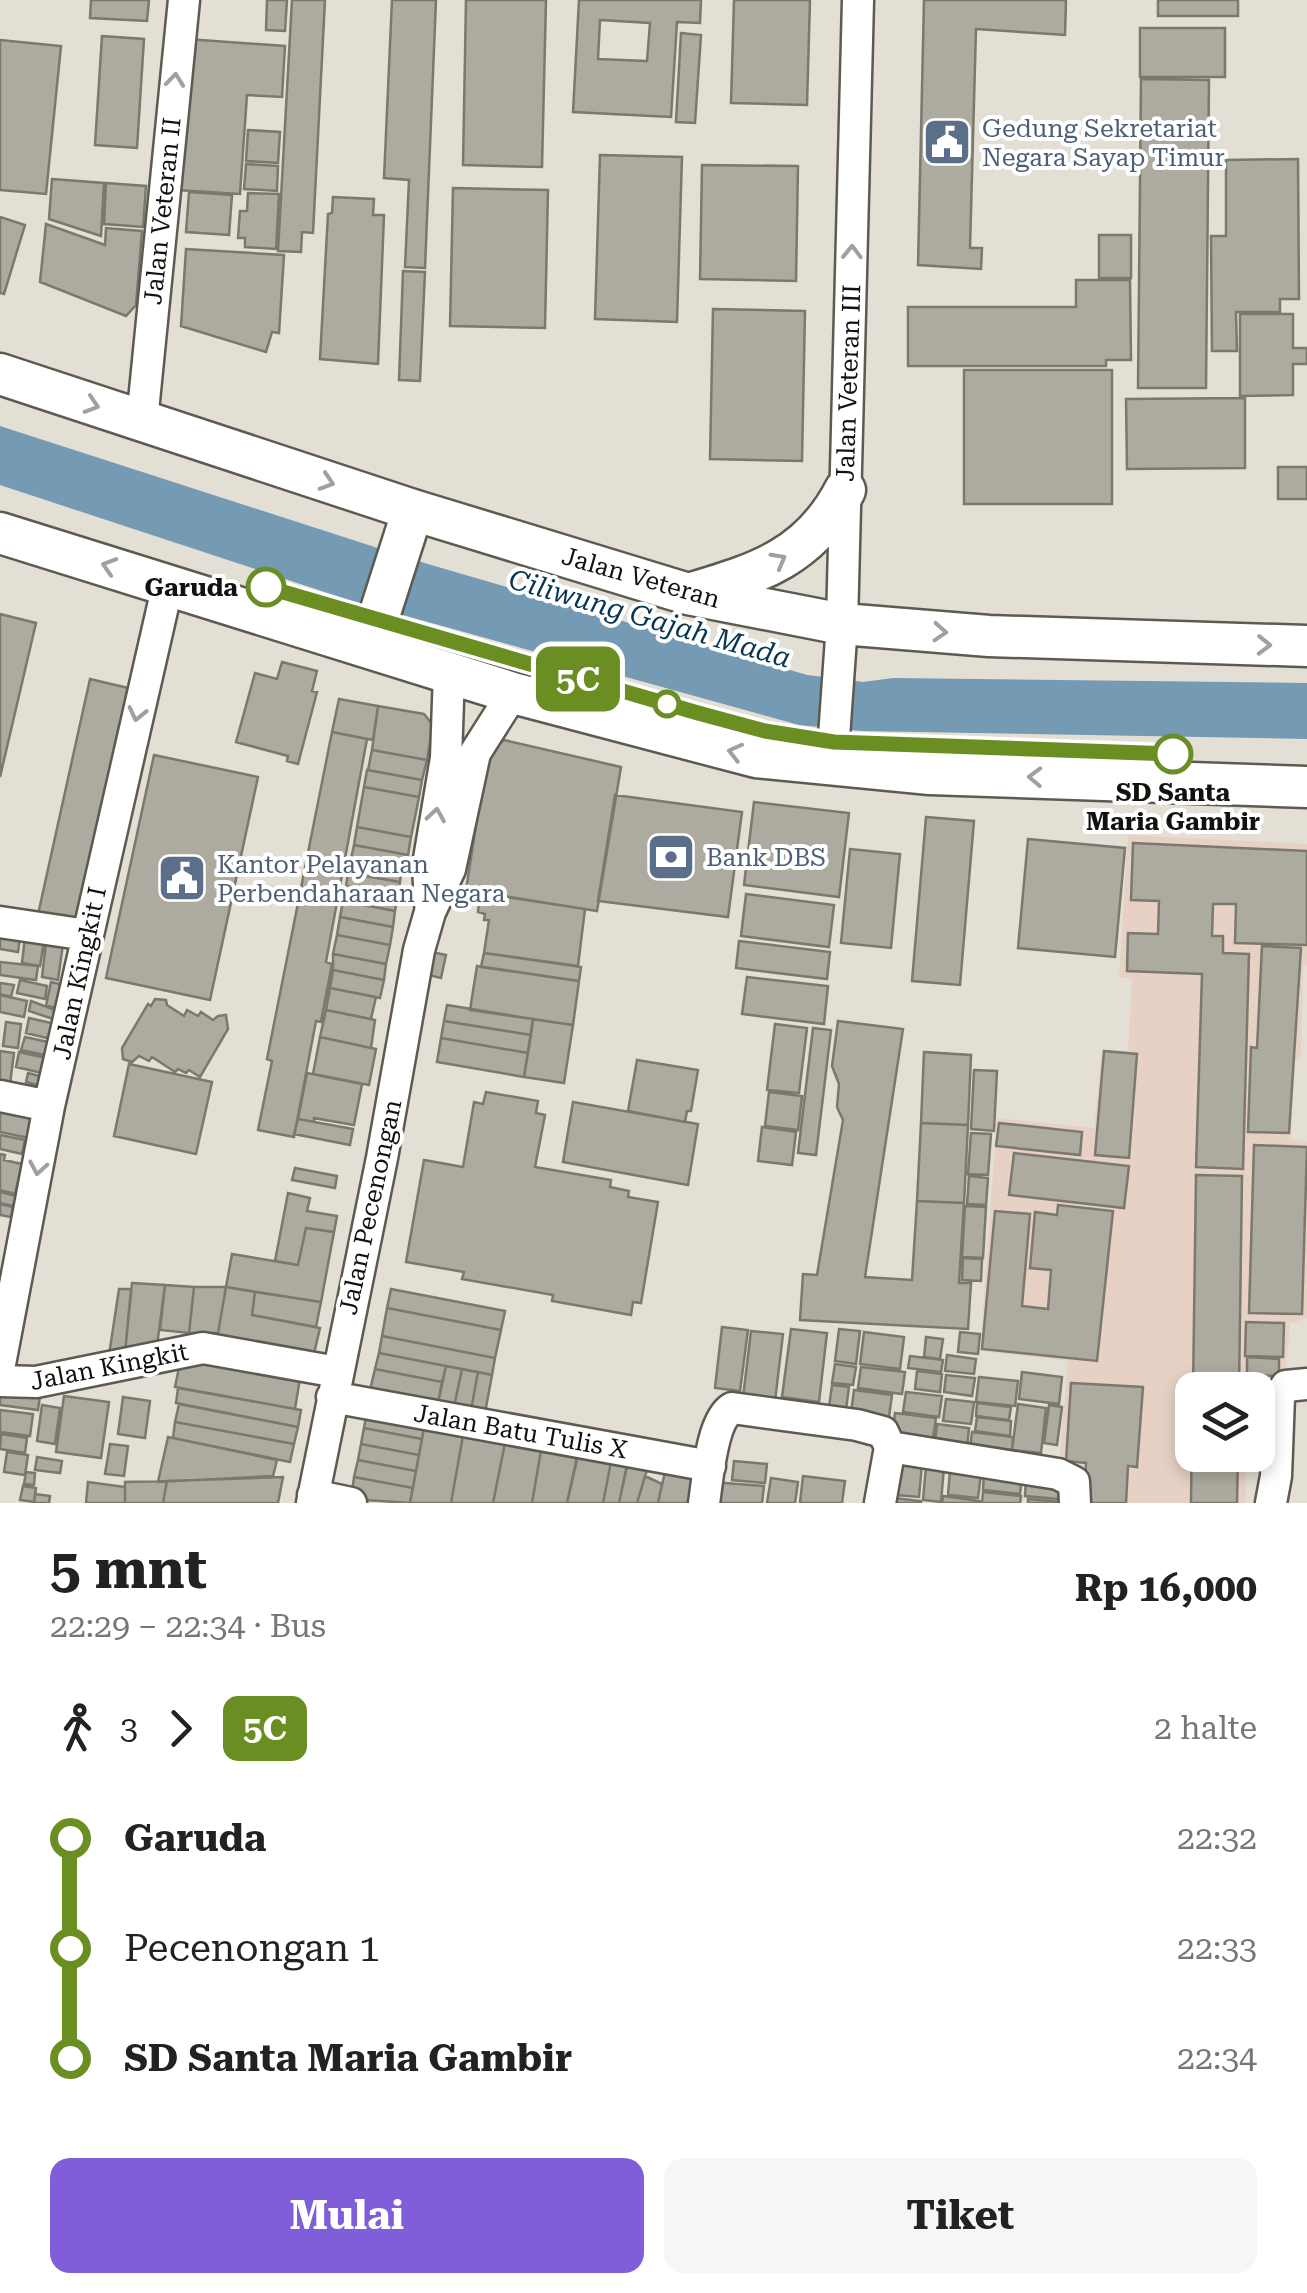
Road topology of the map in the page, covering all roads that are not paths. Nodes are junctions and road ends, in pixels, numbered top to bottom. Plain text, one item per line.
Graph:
1 (184, 0) edge
2 (858, 0) edge
3 (0, 374) edge
4 (142, 421) junction
5 (845, 490) junction
6 (413, 510) junction
7 (0, 533) edge
8 (168, 584) junction
9 (688, 594) junction
10 (842, 624) junction
11 (374, 630) junction
12 (1307, 646) edge
13 (450, 673) junction
14 (512, 693) junction
15 (833, 749) junction
16 (1307, 787) edge
17 (430, 912) junction
18 (0, 922) edge
19 (87, 935) junction
20 (0, 1096) edge
21 (48, 1106) junction
22 (3, 1322) edge
23 (0, 1364) edge
24 (0, 1380) edge
25 (1307, 1384) edge
26 (334, 1385) junction
27 (890, 1447) junction
28 (710, 1466) junction
29 (313, 1499) edge
30 (1075, 1502) edge
31 (351, 1503) edge
32 (704, 1503) edge
33 (880, 1503) edge
34 (1271, 1503) edge

4 -> 1 street, Jalan Veteran II
5 -> 2 street, Jalan Veteran III
3 -> 4 main road, Jalan Veteran
4 -> 6 main road, Jalan Veteran
9 -> 5 main road
5 - 10 street, Jalan Veteran III
6 - 9 main road, Jalan Veteran
6 - 11 main road
8 -> 7 main road
8 - 11 main road
8 -> 19 street, Jalan Kingkit I
9 - 10 main road, Jalan Veteran
10 -> 12 main road, Jalan Veteran
10 - 15 street, Jalan Veteran III
11 - 13 main road
13 - 14 main road
17 -> 13 street, Jalan Pecenongan
15 -> 14 main road
14 - 17 street, Jalan Pecenongan
16 -> 15 main road
17 - 26 street, Jalan Pecenongan
18 - 19 street
19 - 21 street, Jalan Kingkit I
20 - 21 street
21 -> 22 street, Jalan Kingkit I
22 - 23 street, Jalan Kingkit I
24 - 26 street, Jalan Kingkit
25 - 34 street
26 - 28 street, Jalan Batu Tulis X
26 - 29 street, Jalan Pecenongan
27 - 28 street
27 - 30 street
27 - 33 street
28 - 32 street
29 - 31 street

